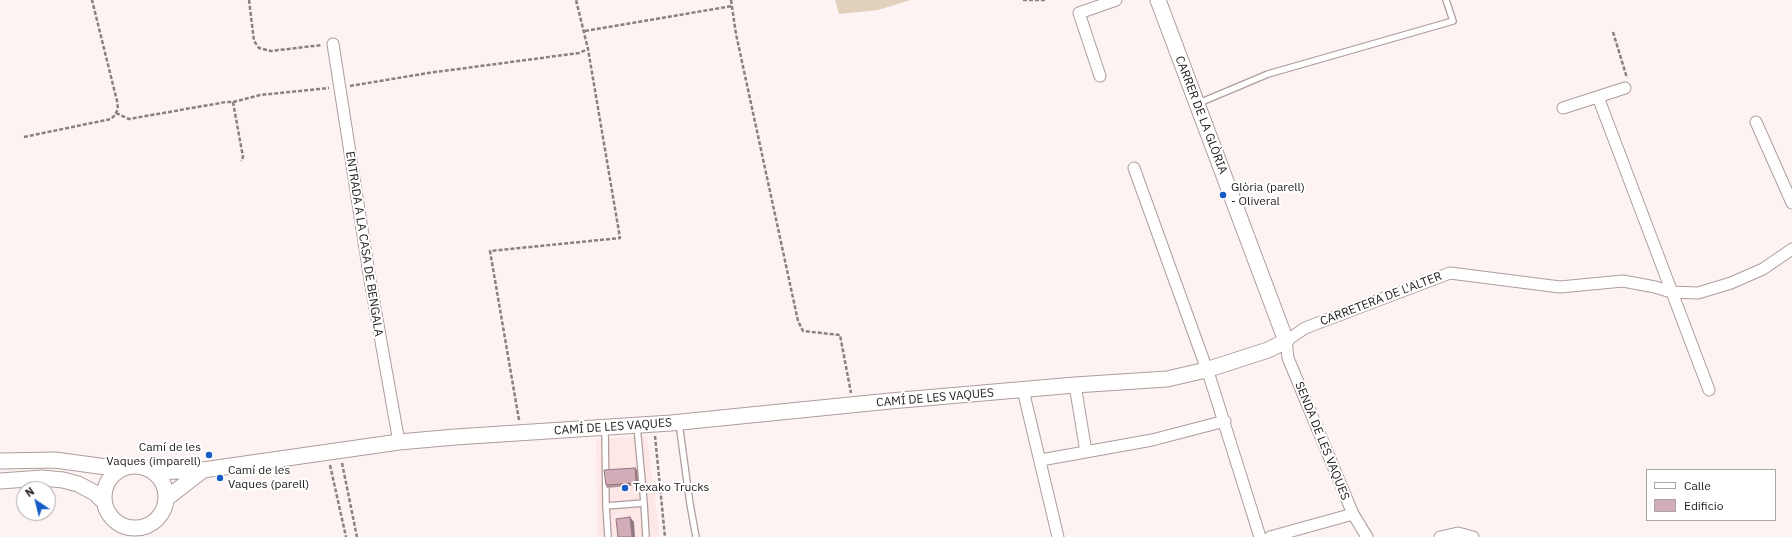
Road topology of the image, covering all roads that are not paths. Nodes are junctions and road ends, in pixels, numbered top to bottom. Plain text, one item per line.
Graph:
1 (1116, 0) edge
2 (1158, 0) edge
3 (1446, 0) edge
4 (1085, 7) edge
5 (333, 44) road end
6 (1100, 76) dead end
7 (1625, 88) road end
8 (1598, 97) junction
9 (1197, 104) junction
10 (1563, 108) dead end
11 (1756, 122) dead end
12 (1134, 168) dead end
13 (1792, 203) edge
14 (1792, 249) edge
15 (1671, 292) junction
16 (1286, 341) junction
17 (1206, 370) junction
18 (1075, 385) junction
19 (1023, 390) junction
20 (1709, 390) dead end
21 (1225, 421) junction
22 (679, 422) junction
23 (637, 426) junction
24 (605, 428) junction
25 (398, 442) junction
26 (1086, 452) junction
27 (1041, 460) junction
28 (0, 461) edge
29 (121, 469) junction
30 (203, 470) junction
31 (154, 472) junction
32 (0, 481) edge
33 (167, 498) junction
34 (104, 501) junction
35 (644, 503) junction
36 (606, 506) junction
37 (1352, 514) junction
38 (158, 519) junction
39 (126, 532) edge
40 (155, 537) edge
41 (608, 537) edge
42 (646, 537) edge
43 (696, 537) edge
44 (1058, 537) edge
45 (1260, 537) edge
46 (1270, 537) edge
47 (1367, 537) edge
48 (1440, 537) edge
49 (1473, 537) edge

1 - 4 street
2 - 9 street, CARRER DE LA GLÒRIA
3 - 9 lane
4 - 6 street
5 - 25 street, ENTRADA A LA CASA DE BENGALA
7 - 8 street
8 - 10 street
8 - 15 street
9 - 16 street, CARRER DE LA GLÒRIA
11 - 13 street
12 - 17 street
14 - 15 street, CARRETERA DE L'ALTER
15 - 16 street, CARRETERA DE L'ALTER
15 - 20 street
16 - 17 street, CAMÍ DE LES VAQUES
16 - 37 street, SENDA DE LES VAQUES
17 - 18 street, CAMÍ DE LES VAQUES
17 - 21 street
18 - 19 street, CAMÍ DE LES VAQUES
18 - 26 street
19 - 22 street, CAMÍ DE LES VAQUES
19 - 27 street
21 - 26 street
21 - 45 street
22 - 23 street, CAMÍ DE LES VAQUES
22 - 43 lane
23 - 24 street, CAMÍ DE LES VAQUES
23 - 35 lane
24 - 25 street, CAMÍ DE LES VAQUES
24 - 36 lane
25 - 30 street, CAMÍ DE LES VAQUES
26 - 27 street
27 - 44 street
28 - 29 street
29 - 31 street
29 - 34 street
30 - 31 street, CAMÍ DE LES VAQUES
30 - 33 street, CAMÍ DE LES VAQUES
31 - 33 street
32 - 34 street
33 - 38 street
34 - 39 street
35 - 36 lane
35 - 42 lane
36 - 41 lane
37 - 46 street
37 - 47 street, SENDA DE LES VAQUES
38 - 39 street
38 - 40 street
48 - 49 street

